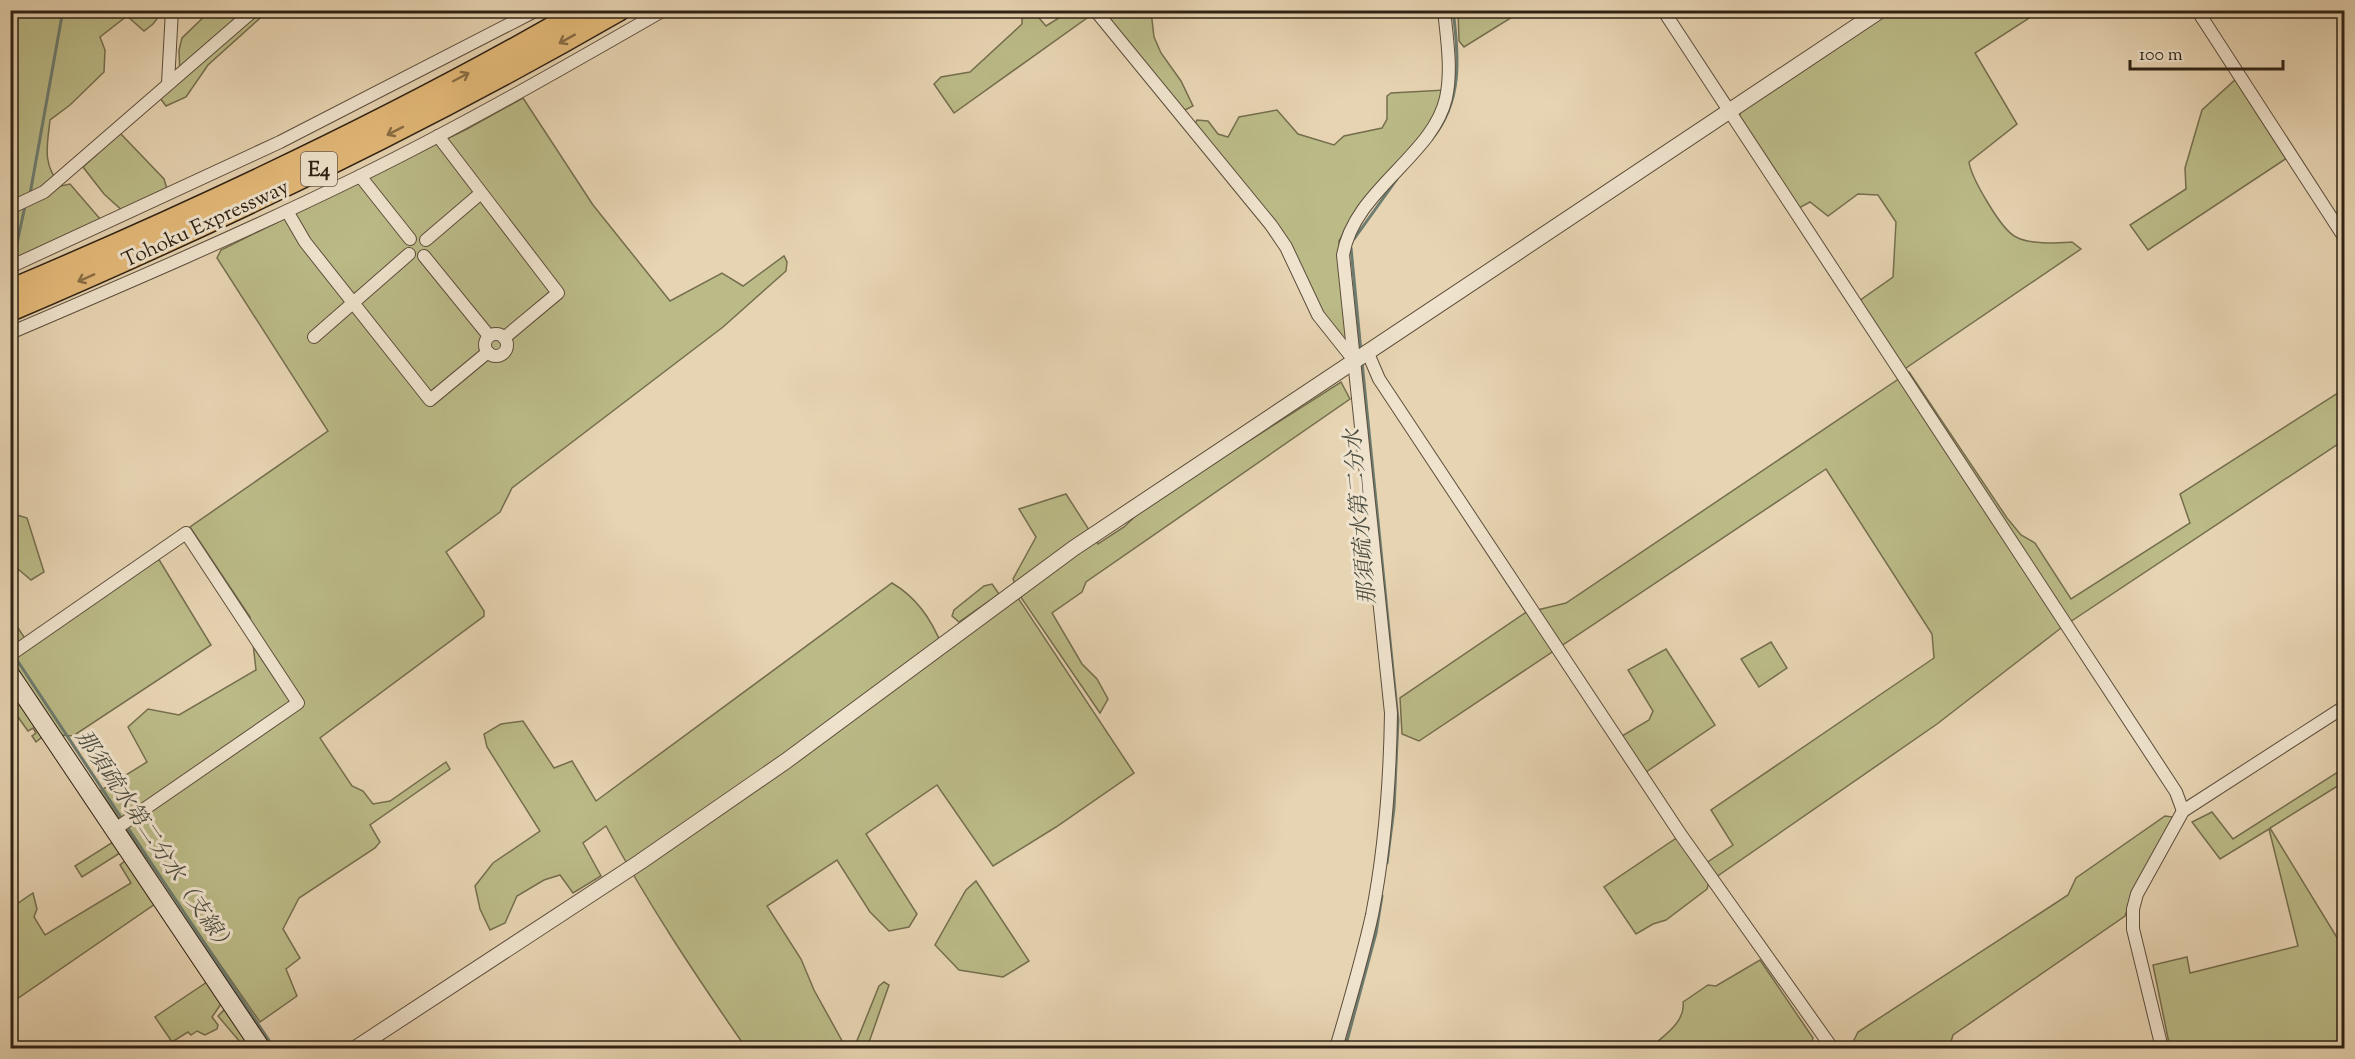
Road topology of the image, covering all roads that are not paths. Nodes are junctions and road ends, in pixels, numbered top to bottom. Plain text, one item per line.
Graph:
1 (172, 10) edge
2 (254, 10) edge
3 (537, 10) edge
4 (584, 10) edge
5 (618, 10) edge
6 (664, 10) edge
7 (1095, 10) edge
8 (1444, 10) edge
9 (1663, 10) edge
10 (1881, 10) edge
11 (2197, 10) edge
12 (168, 82) junction
13 (1730, 111) junction
14 (438, 136) junction
15 (360, 176) junction
16 (482, 193) junction
17 (10, 208) edge
18 (287, 211) junction
19 (2344, 237) edge
20 (410, 239) junction
21 (426, 240) junction
22 (409, 254) junction
23 (424, 256) junction
24 (10, 267) edge
25 (10, 291) edge
26 (353, 303) junction
27 (10, 310) edge
28 (10, 333) edge
29 (489, 336) junction
30 (314, 337) dead end
31 (504, 338) junction
32 (1367, 351) junction
33 (488, 352) junction
34 (1353, 359) junction
35 (10, 655) edge
36 (10, 674) edge
37 (2344, 707) edge
38 (2183, 811) junction
39 (114, 830) junction
40 (1830, 1045) dead end
41 (261, 1048) edge
42 (356, 1048) edge
43 (1336, 1048) edge
44 (2162, 1048) edge

1 - 12 street
2 - 12 street
3 - 24 street
25 -> 4 highway, Tohoku Expressway / E4
5 -> 27 highway, Tohoku Expressway / E4
6 - 14 street
7 - 34 street
8 - 34 street
9 - 13 street
10 - 13 street
11 - 19 street
12 - 17 street
13 - 32 street
13 - 38 street
14 - 15 street
14 - 16 street
15 - 18 street
15 - 20 street
16 - 21 street
16 - 31 street
18 - 26 street
18 - 28 street
20 - 21 street
20 - 22 street
21 - 23 street
22 - 23 street
22 - 26 street
23 - 29 street
26 - 30 street
26 - 33 street
29 - 31 street
29 - 33 street
31 - 33 street
32 - 34 street
32 - 40 street
34 - 42 street
34 - 43 street
35 - 39 street
36 - 39 main road
37 - 38 street
38 - 44 street
39 - 41 main road

